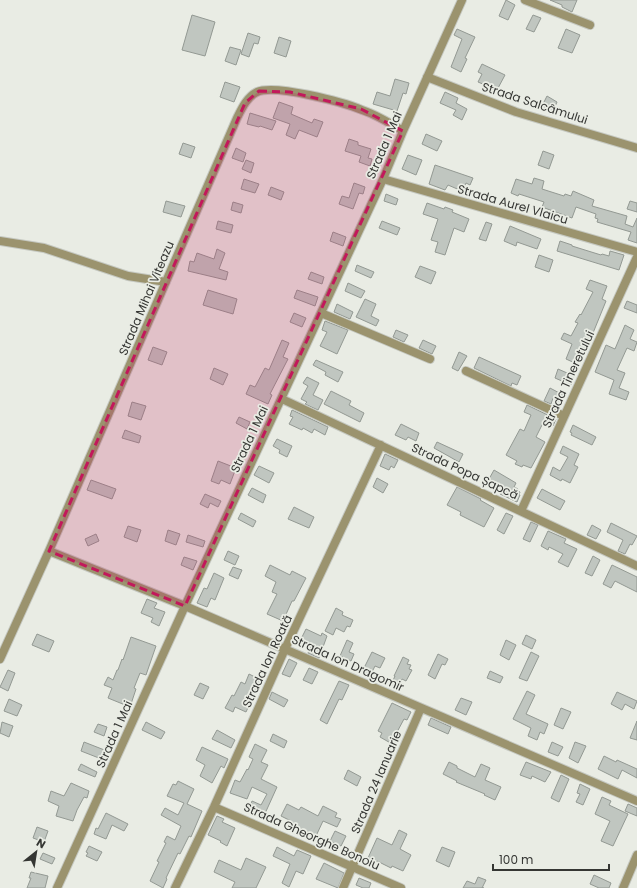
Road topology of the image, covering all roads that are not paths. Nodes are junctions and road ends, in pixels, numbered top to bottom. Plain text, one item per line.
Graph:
1 (462, 0) edge
2 (525, 0) edge
3 (590, 25) dead end
4 (427, 77) junction
5 (403, 131) junction
6 (637, 148) edge
7 (383, 178) junction
8 (0, 241) edge
9 (637, 252) edge
10 (637, 257) edge
11 (166, 282) junction
12 (321, 313) junction
13 (430, 359) dead end
14 (466, 371) dead end
15 (282, 398) junction
16 (564, 416) junction
17 (381, 444) junction
18 (521, 511) junction
19 (49, 551) junction
20 (637, 566) edge
21 (185, 606) junction
22 (285, 649) junction
23 (0, 659) edge
24 (421, 708) junction
25 (637, 801) edge
26 (214, 807) junction
27 (637, 854) edge
28 (352, 867) junction
29 (57, 888) edge
30 (175, 888) edge
31 (343, 888) edge
32 (401, 888) edge
33 (623, 888) edge

1 - 4 street, Strada 1 Mai
2 - 3 street
4 - 5 street, Strada 1 Mai
4 - 6 street, Strada Salcâmului
5 - 7 street, Strada 1 Mai
5 - 11 street, Strada Mihai Viteazu
7 - 9 street, Strada Aurel Vlaicu
7 - 12 street, Strada 1 Mai
8 - 11 street
10 - 16 street, Strada Tineretului
11 - 19 street, Strada Mihai Viteazu
12 - 13 street
12 - 15 street, Strada 1 Mai
14 - 16 street
15 - 17 street, Strada Popa Șapcă
15 - 21 street, Strada 1 Mai
16 - 18 street, Strada Tineretului
17 - 18 street, Strada Popa Șapcă
17 - 22 street, Strada Ion Roată
18 - 20 street, Strada Popa Șapcă
19 - 21 street, Strada Ion Dragomir
19 - 23 street, Strada Mihai Viteazu
21 - 22 street, Strada Ion Dragomir
21 - 29 street, Strada 1 Mai
22 - 24 street, Strada Ion Dragomir
22 - 26 street, Strada Ion Roată
24 - 25 street, Strada Ion Dragomir
24 - 28 street, Strada 24 Ianuarie
26 - 28 street, Strada Gheorghe Bonoiu
26 - 30 street, Strada Ion Roată
27 - 33 street
28 - 31 street, Strada 24 Ianuarie
28 - 32 street, Strada Gheorghe Bonoiu

